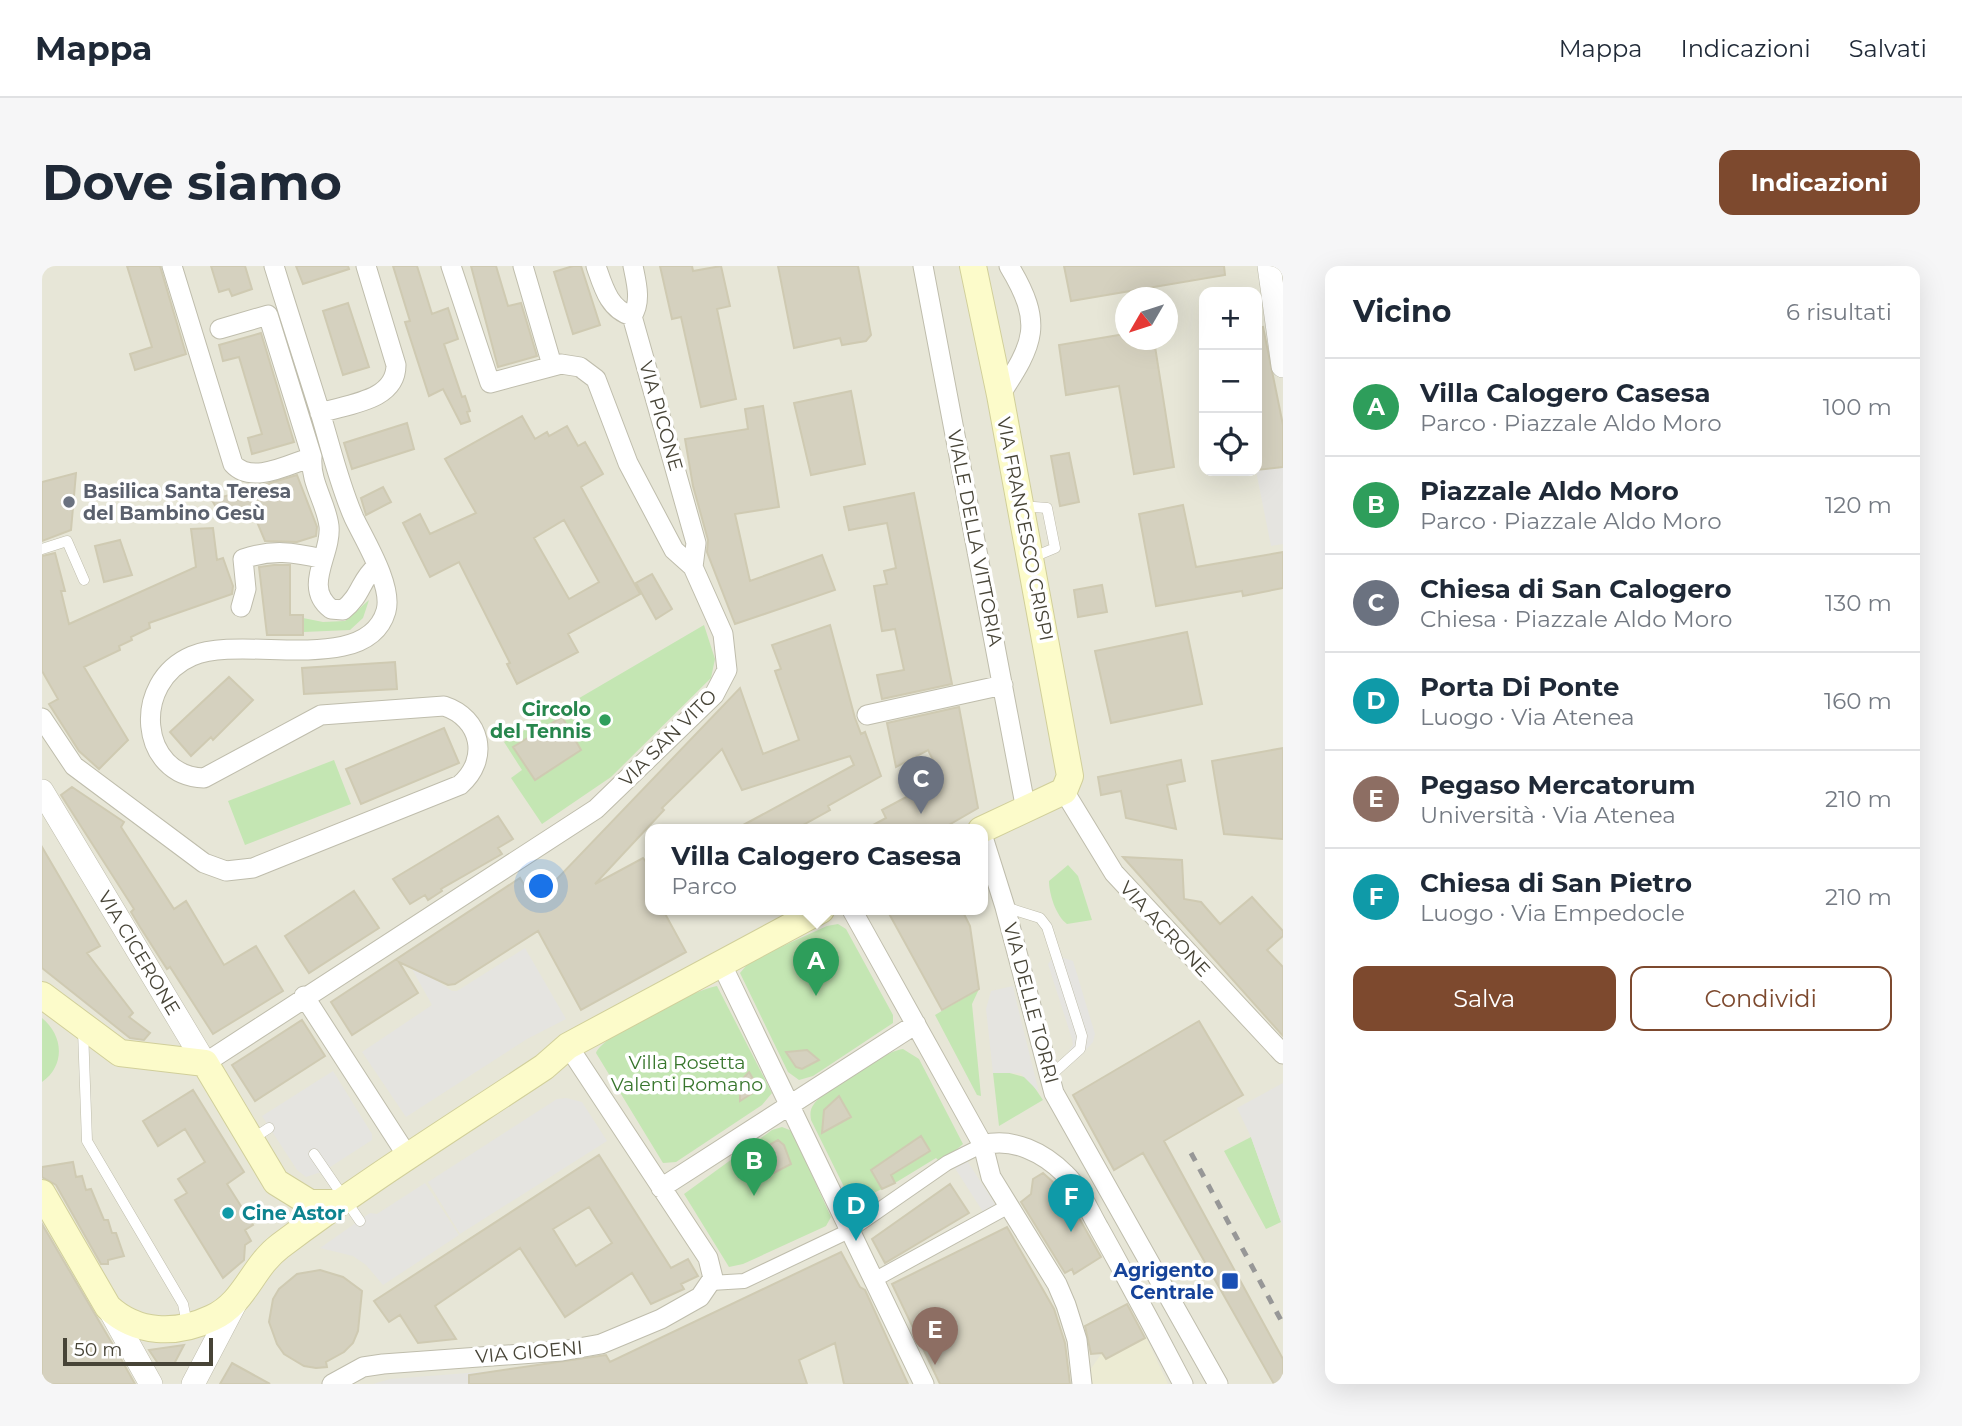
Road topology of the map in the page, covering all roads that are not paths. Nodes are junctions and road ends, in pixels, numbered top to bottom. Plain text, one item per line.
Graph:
1 (172, 266) edge
2 (274, 266) edge
3 (366, 266) edge
4 (451, 266) edge
5 (523, 266) edge
6 (596, 266) edge
7 (633, 266) edge
8 (923, 266) edge
9 (973, 266) edge
10 (1009, 266) edge
11 (1269, 266) edge
12 (632, 316) junction
13 (220, 329) dead end
14 (552, 365) junction
15 (1283, 366) edge
16 (1000, 394) junction
17 (320, 413) junction
18 (312, 457) junction
19 (42, 549) edge
20 (323, 559) junction
21 (376, 567) junction
22 (693, 567) junction
23 (84, 580) dead end
24 (241, 607) dead end
25 (1003, 685) junction
26 (867, 715) dead end
27 (42, 718) edge
28 (42, 791) edge
29 (1064, 791) junction
30 (1026, 810) junction
31 (988, 828) edge
32 (988, 853) edge
33 (1005, 907) junction
34 (812, 915) edge
35 (855, 915) edge
36 (721, 963) junction
37 (42, 995) edge
38 (304, 996) junction
39 (916, 1024) junction
40 (83, 1026) junction
41 (568, 1046) junction
42 (1283, 1054) edge
43 (205, 1063) junction
44 (1051, 1076) junction
45 (791, 1105) junction
46 (983, 1145) junction
47 (314, 1153) dead end
48 (408, 1157) junction
49 (276, 1182) junction
50 (662, 1188) junction
51 (42, 1192) edge
52 (342, 1201) junction
53 (1007, 1207) junction
54 (360, 1221) dead end
55 (849, 1231) junction
56 (276, 1248) junction
57 (872, 1281) junction
58 (711, 1283) junction
59 (235, 1304) junction
60 (108, 1307) junction
61 (187, 1325) junction
62 (151, 1384) edge
63 (193, 1384) edge
64 (332, 1384) edge
65 (924, 1384) edge
66 (1082, 1384) edge
67 (1183, 1384) edge
68 (1218, 1384) edge

1 - 18 street
2 - 17 street
3 - 17 street
4 - 14 street, VIA SAN VITO
5 - 14 street
6 - 12 street
7 - 12 street, VIA PICONE
8 - 25 street, VIALE DELLA VITTORIA
9 - 16 main road, VIA FRANCESCO CRISPI
10 - 16 street
11 - 15 street
12 - 22 street, VIA PICONE
13 - 18 street
14 - 22 street, VIA SAN VITO
16 - 29 main road, VIA FRANCESCO CRISPI
17 - 21 street
18 - 20 street
19 - 23 lane
20 - 21 street
20 - 24 street
21 - 27 street
22 - 38 street, VIA SAN VITO
25 - 26 street
25 - 30 street, VIALE DELLA VITTORIA
28 - 43 street, VIA CICERONE
29 - 30 main road
29 - 42 street, VIA ACRONE
30 - 31 main road
32 - 33 street, VIA DELLE TORRI
33 - 44 street, VIA DELLE TORRI
33 - 44 lane
34 - 36 main road
35 - 39 street
36 - 41 main road
36 - 45 street
37 - 40 main road
38 - 43 street, VIA SAN VITO
38 - 48 street
39 - 45 street
39 - 46 street
40 - 43 main road
40 - 61 lane
41 - 48 main road
41 - 50 street
43 - 49 main road, VIA CICERONE
44 - 68 street, VIA DELLE TORRI
45 - 50 street
45 - 55 street
46 - 53 street
46 - 55 street
46 - 67 street
47 - 52 lane
48 - 52 main road
49 - 52 main road
49 - 56 main road
50 - 58 street
51 - 60 main road
52 - 54 lane
52 - 56 main road
53 - 57 street
53 - 66 street
55 - 57 street
55 - 58 street
56 - 59 main road
57 - 65 street
58 - 64 street, VIA GIOENI
59 - 61 main road
59 - 63 street
60 - 61 main road
60 - 62 street

